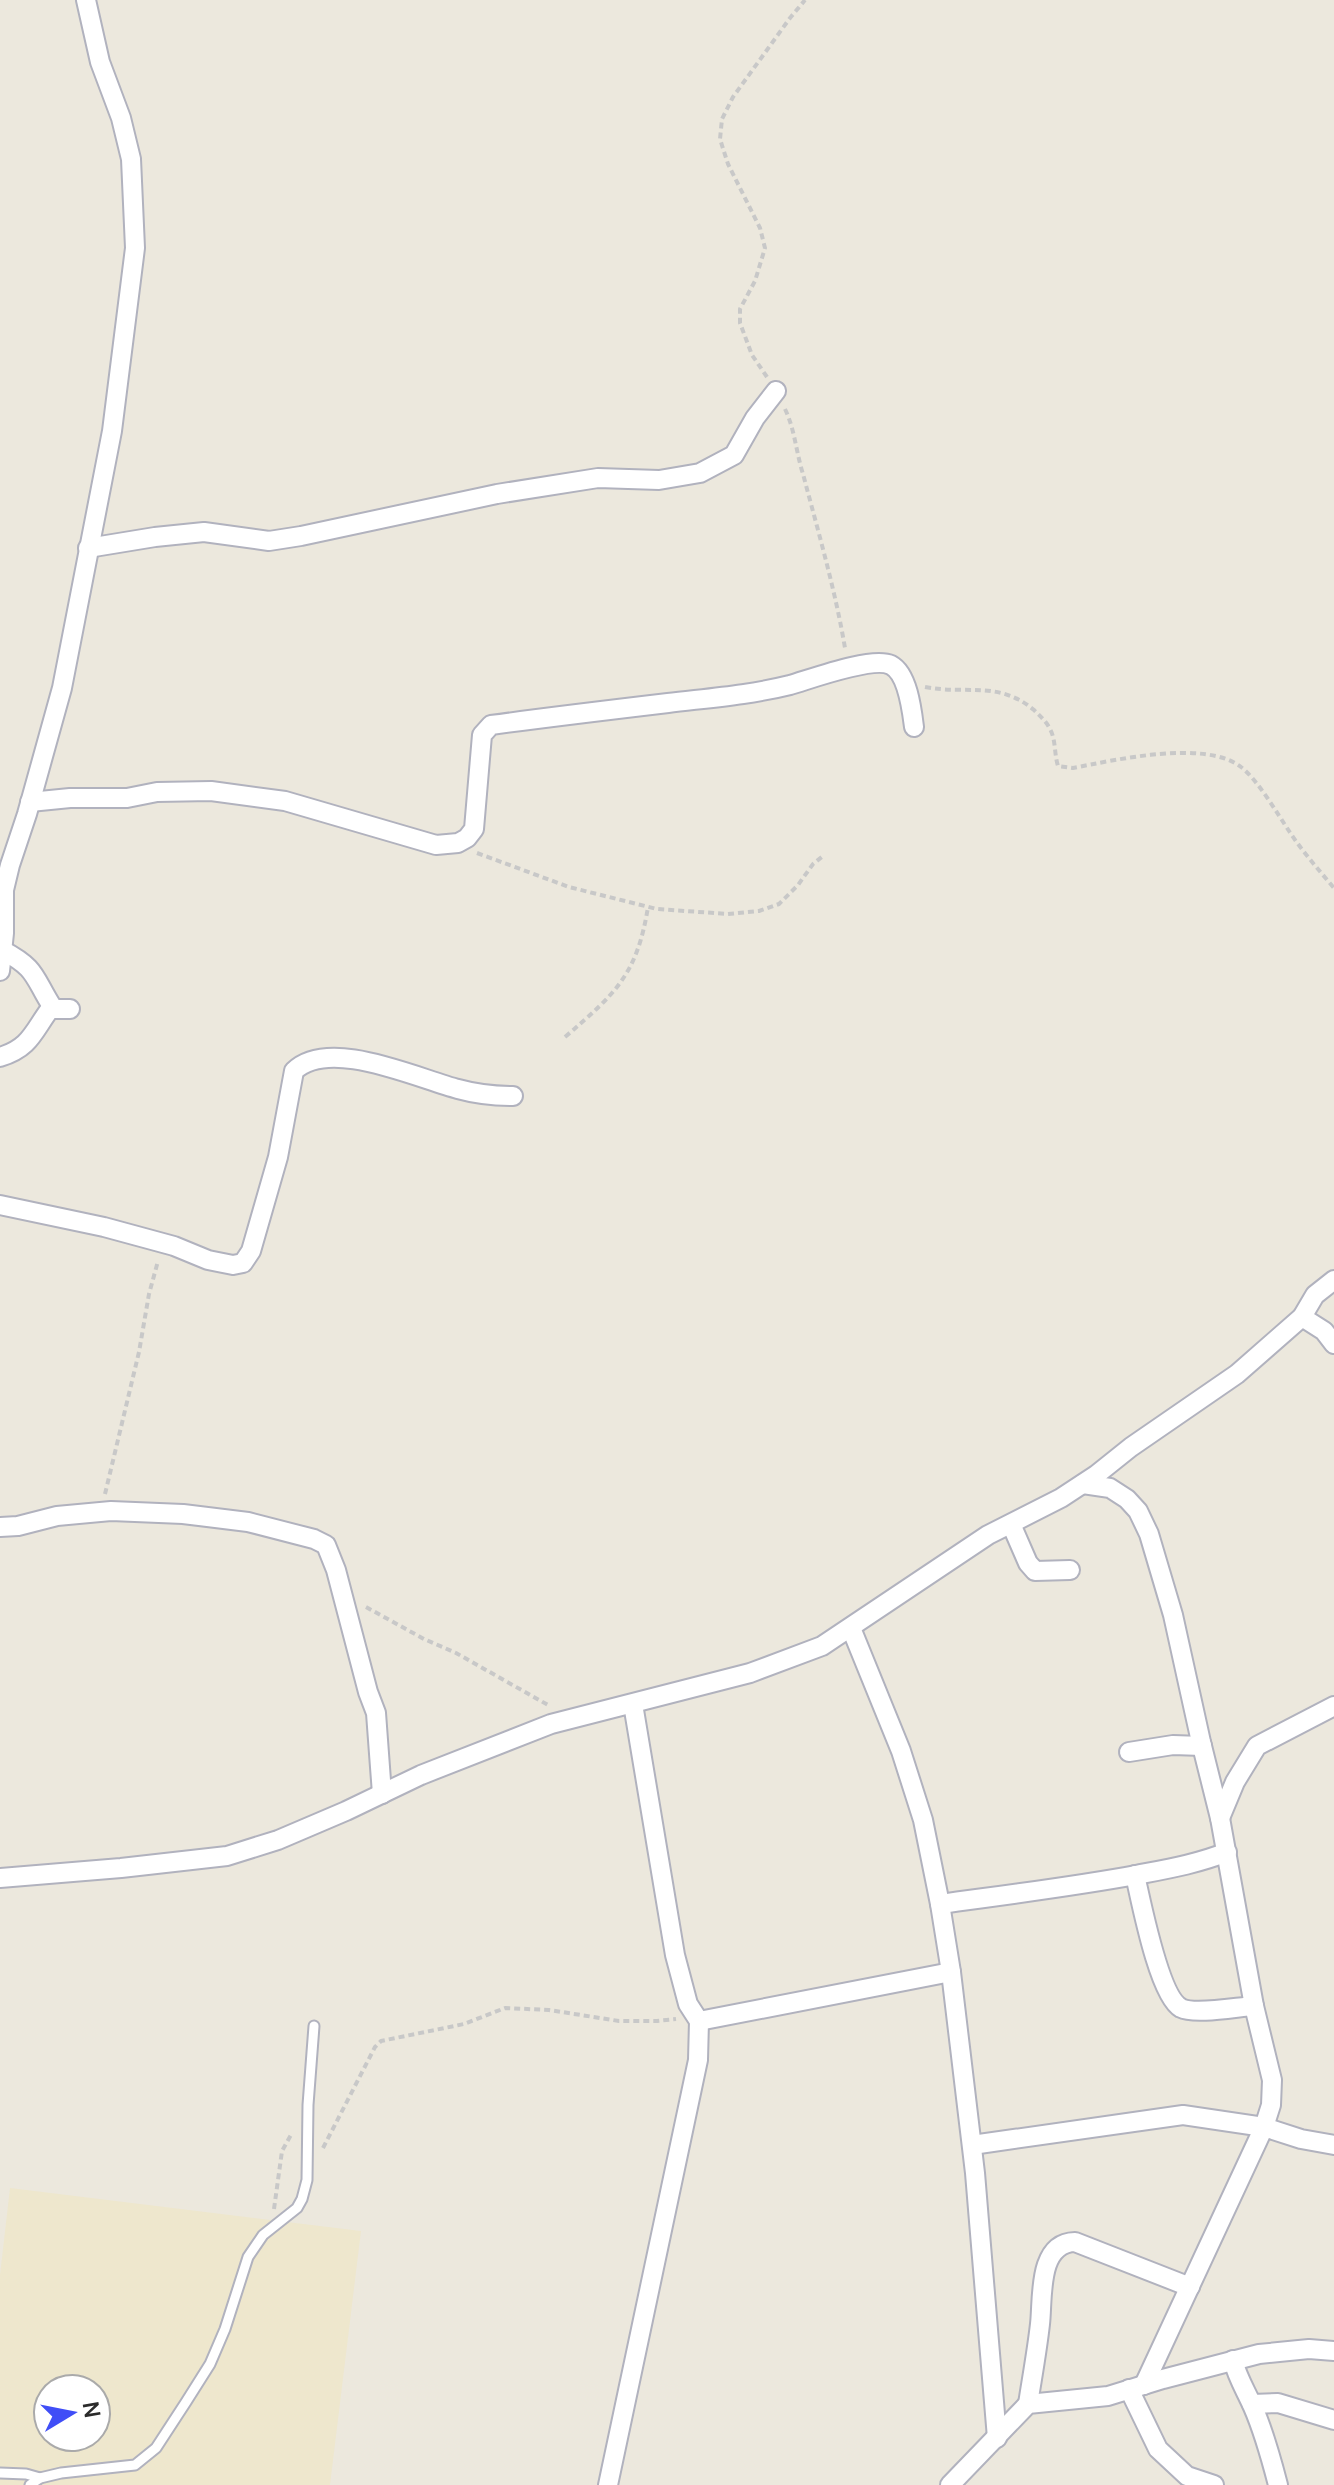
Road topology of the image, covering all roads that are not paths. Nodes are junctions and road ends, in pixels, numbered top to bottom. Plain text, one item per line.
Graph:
1 (86, 0) edge
2 (776, 391) road end
3 (88, 548) junction
4 (914, 727) dead end
5 (30, 802) junction
6 (2, 950) junction
7 (0, 971) edge
8 (0, 1057) edge
9 (513, 1096) dead end
10 (0, 1205) edge
11 (1334, 1280) edge
12 (1302, 1317) junction
13 (1334, 1344) edge
14 (1083, 1484) junction
15 (1011, 1524) junction
16 (0, 1527) edge
17 (1070, 1570) dead end
18 (851, 1628) junction
19 (633, 1704) junction
20 (1334, 1706) edge
21 (1202, 1746) junction
22 (1129, 1752) dead end
23 (382, 1794) junction
24 (1220, 1818) junction
25 (1227, 1852) junction
26 (1135, 1875) junction
27 (0, 1878) edge
28 (940, 1904) junction
29 (951, 1972) junction
30 (1254, 2006) junction
31 (697, 2018) junction
32 (314, 2026) dead end
33 (1264, 2127) junction
34 (972, 2145) junction
35 (1334, 2145) edge
36 (1190, 2287) junction
37 (1334, 2351) edge
38 (1233, 2360) junction
39 (1136, 2387) junction
40 (1028, 2404) junction
41 (1252, 2404) junction
42 (1334, 2420) edge
43 (997, 2438) junction
44 (0, 2473) edge
45 (40, 2478) junction
46 (30, 2485) edge
47 (608, 2485) edge
48 (950, 2485) edge
49 (1214, 2485) edge
50 (1278, 2485) edge

1 - 3 street
2 - 3 street
3 - 5 street
4 - 5 street
5 - 6 street
6 - 7 street
6 - 8 street
9 - 10 street
11 - 12 street
12 - 13 street
12 - 14 street
14 - 15 street
14 - 21 street
15 - 17 street
15 - 18 street
16 - 23 street
18 - 19 street
18 - 28 street
19 - 23 street
19 - 31 street
20 - 24 street
21 - 22 street
21 - 24 street
23 - 27 street
24 - 25 street
25 - 26 street
25 - 30 street
26 - 28 street
26 - 30 street
28 - 29 street
29 - 31 street
29 - 34 street
30 - 33 street
31 - 47 street
32 - 45 lane
33 - 34 street
33 - 35 street
33 - 36 street
34 - 43 street
36 - 39 street
36 - 40 street
37 - 38 street
38 - 39 street
38 - 41 street
39 - 40 street
39 - 49 street
40 - 43 street
41 - 42 street
41 - 50 street
43 - 48 street
44 - 45 lane
45 - 46 lane

